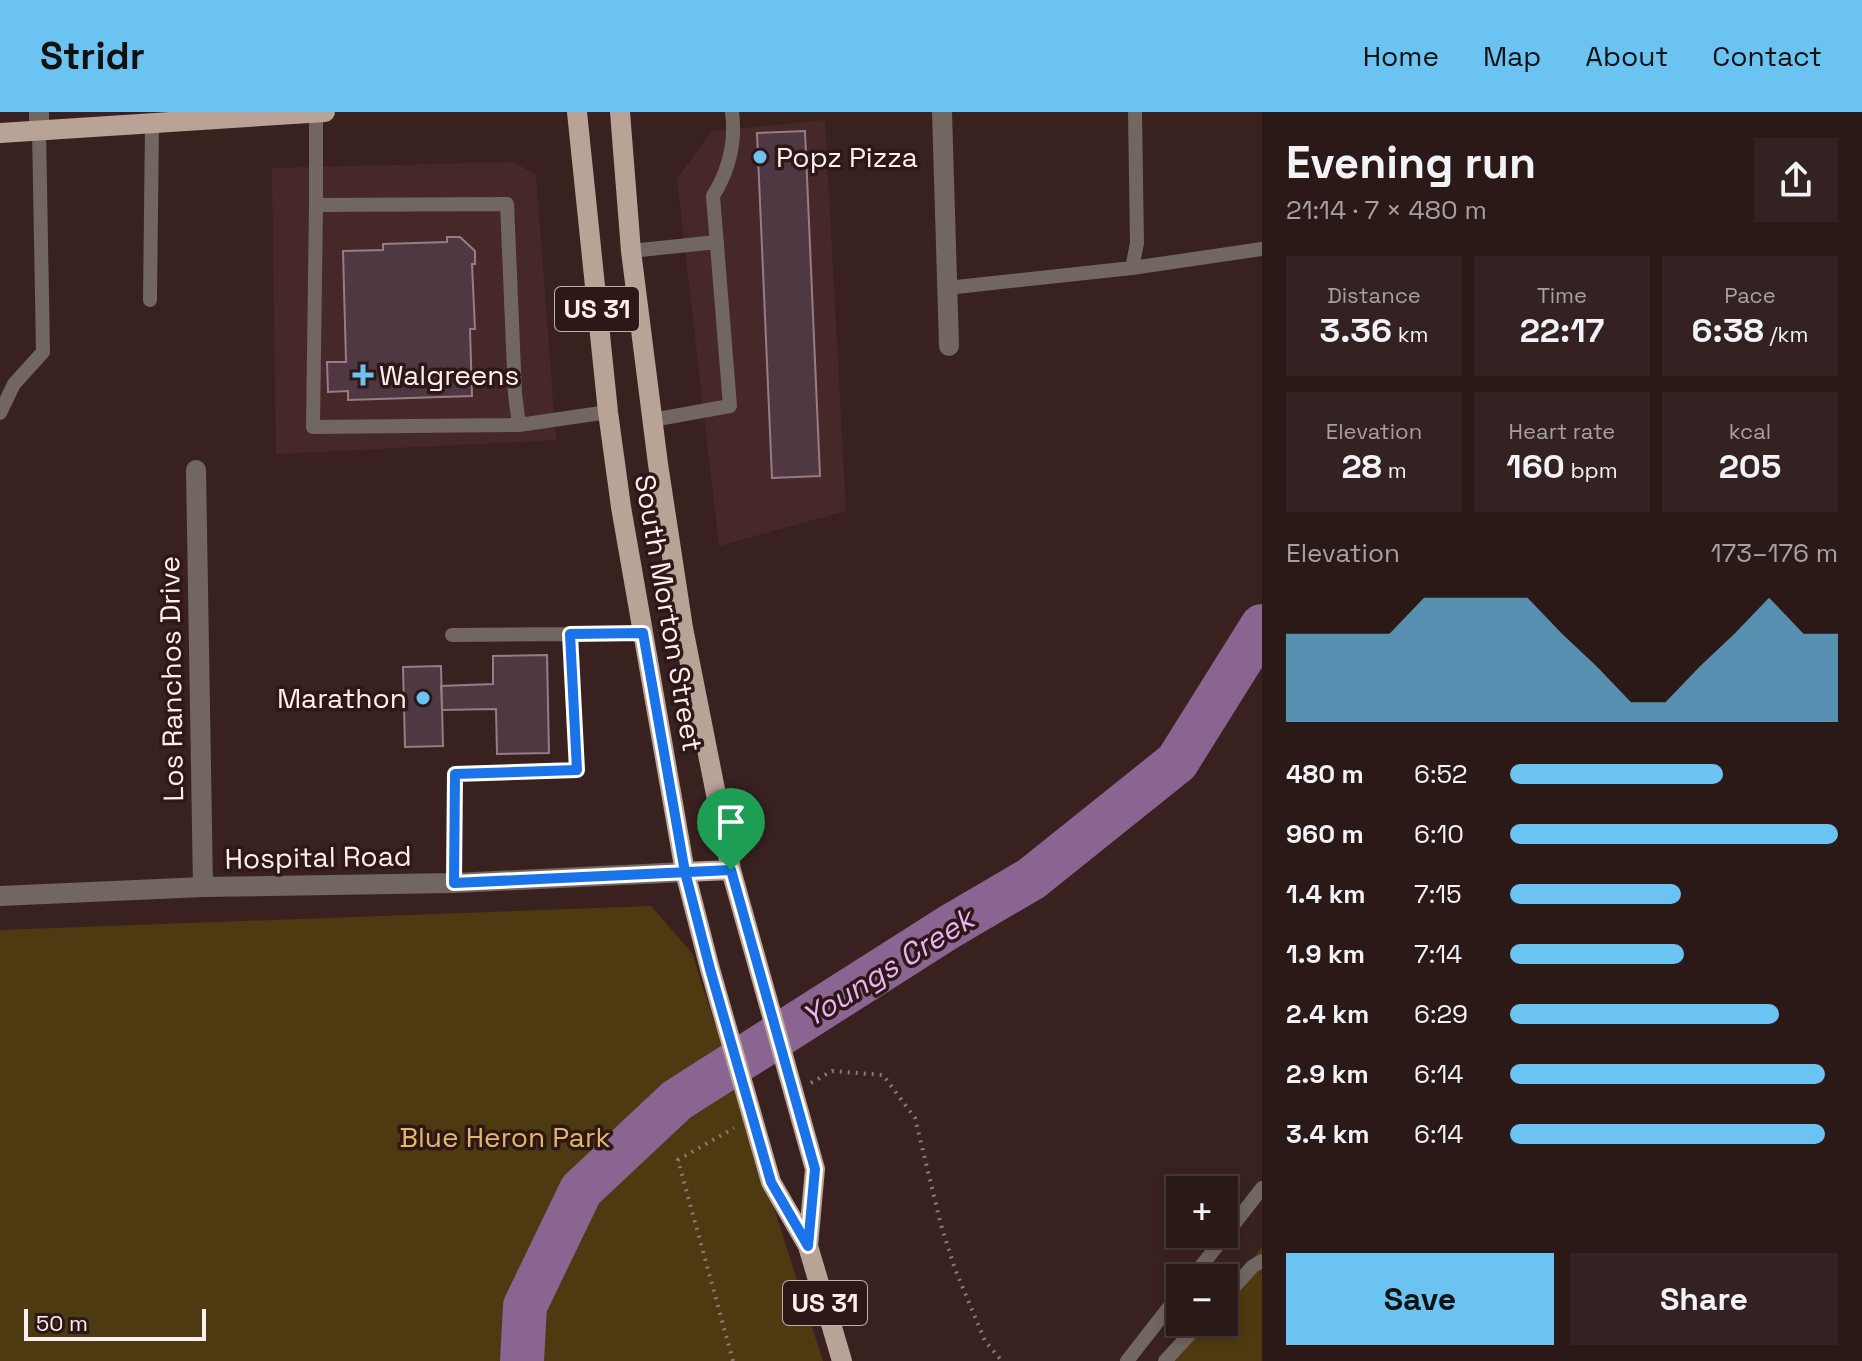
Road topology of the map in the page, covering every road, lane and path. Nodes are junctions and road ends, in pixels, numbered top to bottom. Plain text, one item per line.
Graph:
1 (325, 112) edge
2 (577, 112) edge
3 (620, 112) edge
4 (732, 112) edge
5 (942, 112) edge
6 (1135, 112) edge
7 (303, 113) edge
8 (39, 121) edge
9 (152, 124) junction
10 (0, 133) edge
11 (316, 205) junction
12 (717, 242) junction
13 (1262, 249) edge
14 (631, 251) junction
15 (1132, 268) junction
16 (947, 288) junction
17 (150, 300) dead end
18 (949, 346) dead end
19 (608, 412) junction
20 (0, 413) edge
21 (652, 420) junction
22 (519, 425) junction
23 (196, 470) dead end
24 (643, 633) junction
25 (570, 634) junction
26 (452, 635) dead end
27 (731, 870) junction
28 (685, 872) junction
29 (454, 883) junction
30 (203, 887) junction
31 (0, 896) edge
32 (1262, 1188) edge
33 (808, 1246) junction
34 (1262, 1261) edge
35 (1203, 1264) edge
36 (1238, 1283) edge
37 (1166, 1311) edge
38 (1188, 1336) edge
39 (842, 1361) edge
40 (1127, 1361) edge
41 (1165, 1361) edge

1 - 7 main road
2 - 19 main road, South Morton Street / US 31
3 - 14 main road, South Morton Street / US 31
4 - 12 lane
5 - 16 street
6 - 15 lane
7 - 9 main road
7 - 11 lane
8 - 9 main road
8 - 10 main road
8 - 20 lane
9 - 17 lane
11 - 22 lane
11 - 22 lane
12 - 14 lane
12 - 21 lane
13 - 15 lane
14 - 21 main road, South Morton Street / US 31
15 - 16 lane
16 - 18 street
19 - 22 lane
19 - 24 main road, South Morton Street / US 31
21 - 27 main road, South Morton Street / US 31
23 - 30 street, Los Ranchos Drive
24 - 25 lane
24 - 28 main road, South Morton Street / US 31
25 - 26 lane
25 - 29 lane
27 - 28 main road
27 - 33 main road, South Morton Street / US 31
28 - 29 street, Hospital Road
28 - 33 main road, South Morton Street / US 31
29 - 30 street, Hospital Road
30 - 31 street, Hospital Road
32 - 35 lane
33 - 39 main road, South Morton Street / US 31
34 - 36 lane
37 - 40 lane
38 - 41 lane

